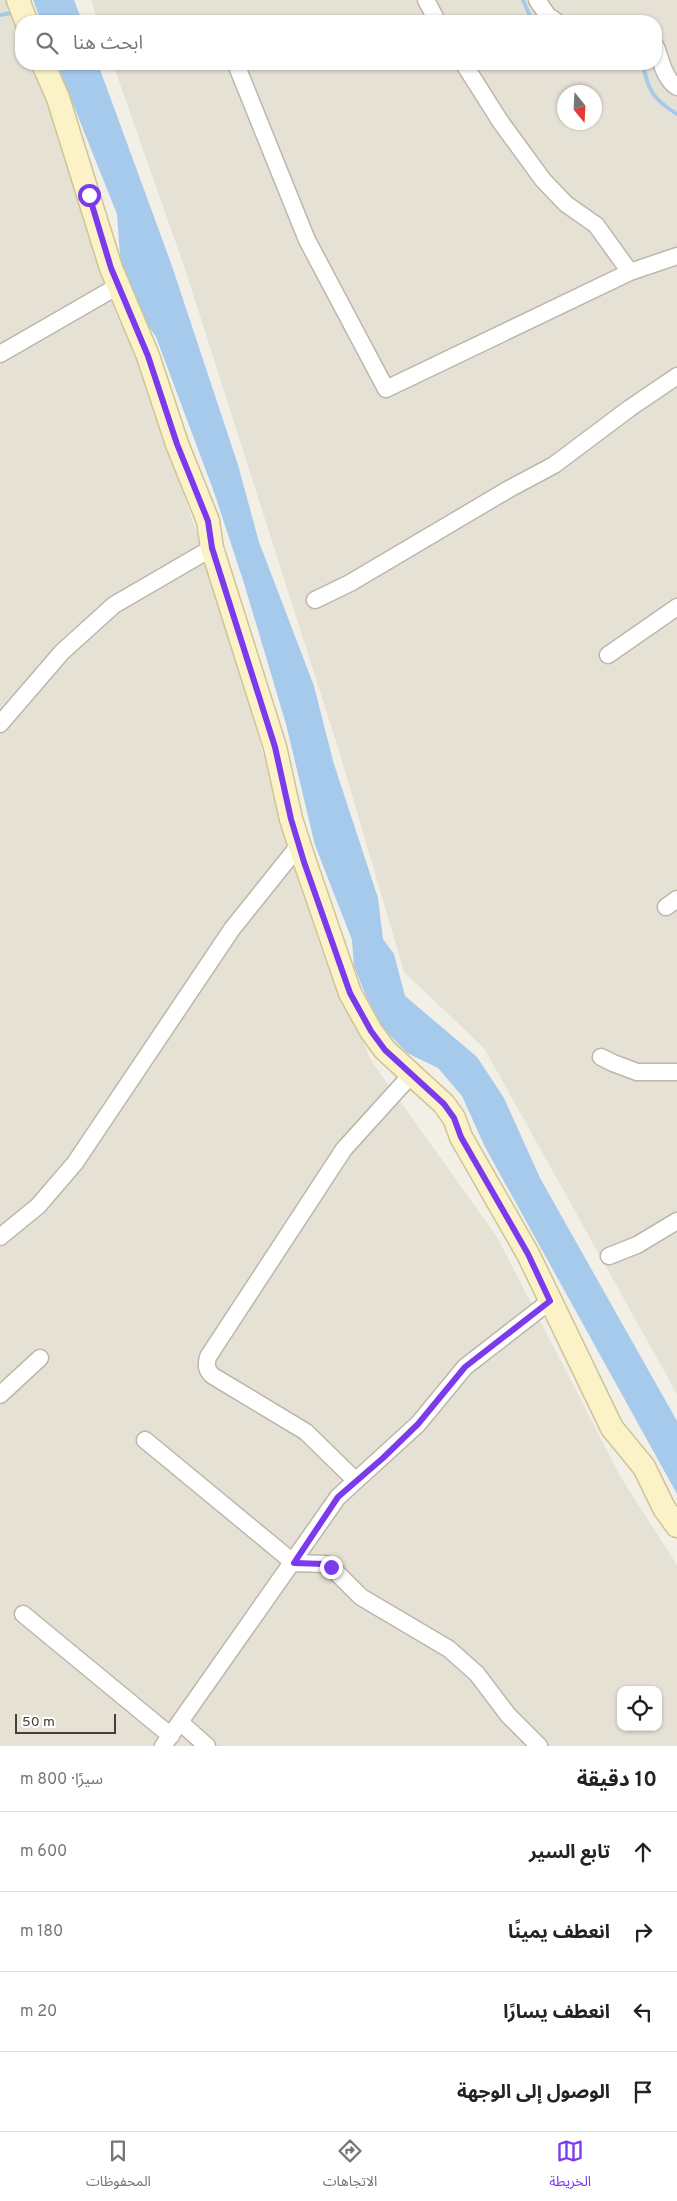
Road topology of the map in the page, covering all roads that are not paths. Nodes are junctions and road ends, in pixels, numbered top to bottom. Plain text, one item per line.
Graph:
1 (18, 0) edge
2 (426, 0) edge
3 (537, 0) edge
4 (24, 15) edge
5 (434, 15) edge
6 (547, 15) edge
7 (662, 64) edge
8 (46, 70) edge
9 (238, 70) edge
10 (468, 70) edge
11 (677, 87) edge
12 (677, 256) edge
13 (630, 272) junction
14 (118, 286) junction
15 (0, 354) edge
16 (677, 376) edge
17 (212, 548) junction
18 (315, 600) dead end
19 (677, 607) edge
20 (608, 655) dead end
21 (0, 724) edge
22 (300, 844) junction
23 (601, 1057) dead end
24 (677, 1072) edge
25 (410, 1075) junction
26 (677, 1221) edge
27 (0, 1237) edge
28 (609, 1256) dead end
29 (550, 1301) junction
30 (40, 1358) dead end
31 (0, 1395) edge
32 (145, 1440) dead end
33 (355, 1480) junction
34 (677, 1526) edge
35 (294, 1563) junction
36 (23, 1614) dead end
37 (180, 1722) junction
38 (167, 1741) edge
39 (207, 1746) edge
40 (538, 1746) edge

1 - 4 street
2 - 5 street
3 - 6 street
7 - 11 street
8 - 14 street
9 - 13 street
10 - 13 street
12 - 13 street
14 - 15 street
14 - 17 street
16 - 18 street
17 - 21 street
17 - 22 street
19 - 20 street
22 - 25 street
22 - 27 street
23 - 24 street
25 - 29 street
25 - 33 street
26 - 28 street
29 - 33 street
29 - 34 street
30 - 31 street
32 - 35 street
33 - 35 street
35 - 37 street
35 - 40 street
36 - 38 street
37 - 38 street
37 - 39 street

